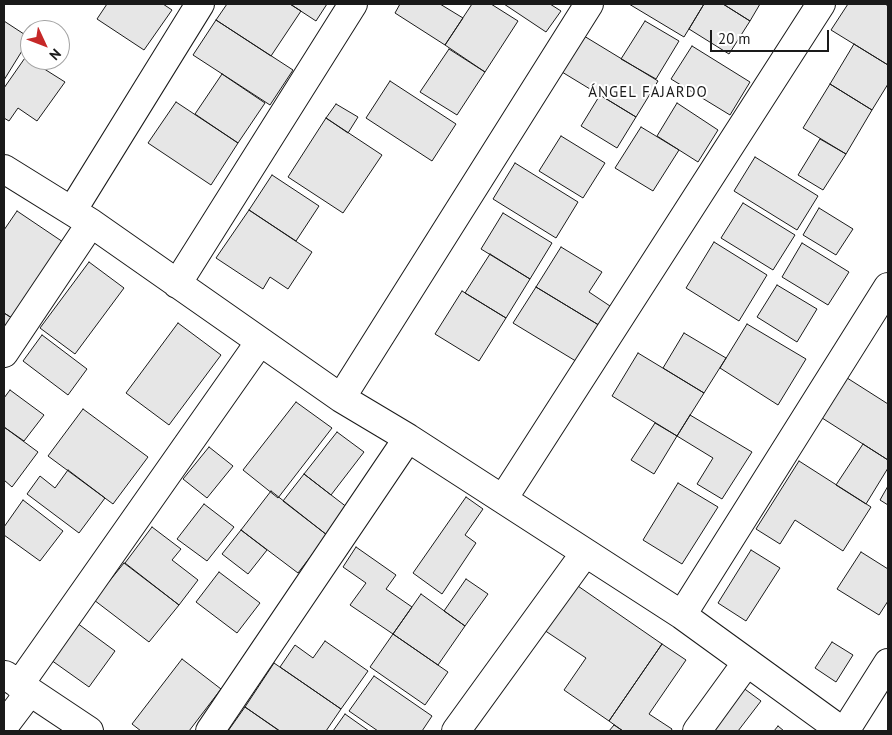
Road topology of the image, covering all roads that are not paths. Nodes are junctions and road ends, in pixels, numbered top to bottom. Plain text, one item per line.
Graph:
1 (200, 4) edge
2 (353, 4) edge
3 (589, 4) edge
4 (821, 4) edge
5 (4, 169) edge
6 (81, 217) junction
7 (177, 284) junction
8 (888, 288) edge
9 (258, 343) junction
10 (4, 353) edge
11 (341, 398) junction
12 (408, 438) junction
13 (503, 499) junction
14 (585, 553) junction
15 (682, 614) junction
16 (747, 662) junction
17 (888, 663) edge
18 (17, 684) edge
19 (4, 726) edge
20 (89, 731) edge
21 (210, 731) edge
22 (456, 731) edge
23 (697, 731) edge
24 (843, 731) edge

1 - 6 street
2 - 7 street
3 - 11 street
4 - 13 street
5 - 6 street
6 - 7 street
6 - 10 street
7 - 9 street
8 - 15 street
9 - 11 street
9 - 18 street
11 - 12 street
12 - 13 street
12 - 21 street
13 - 14 street
14 - 15 street
14 - 22 street
15 - 16 street
16 - 23 street
16 - 24 street
17 - 24 street
18 - 19 street
18 - 20 street

